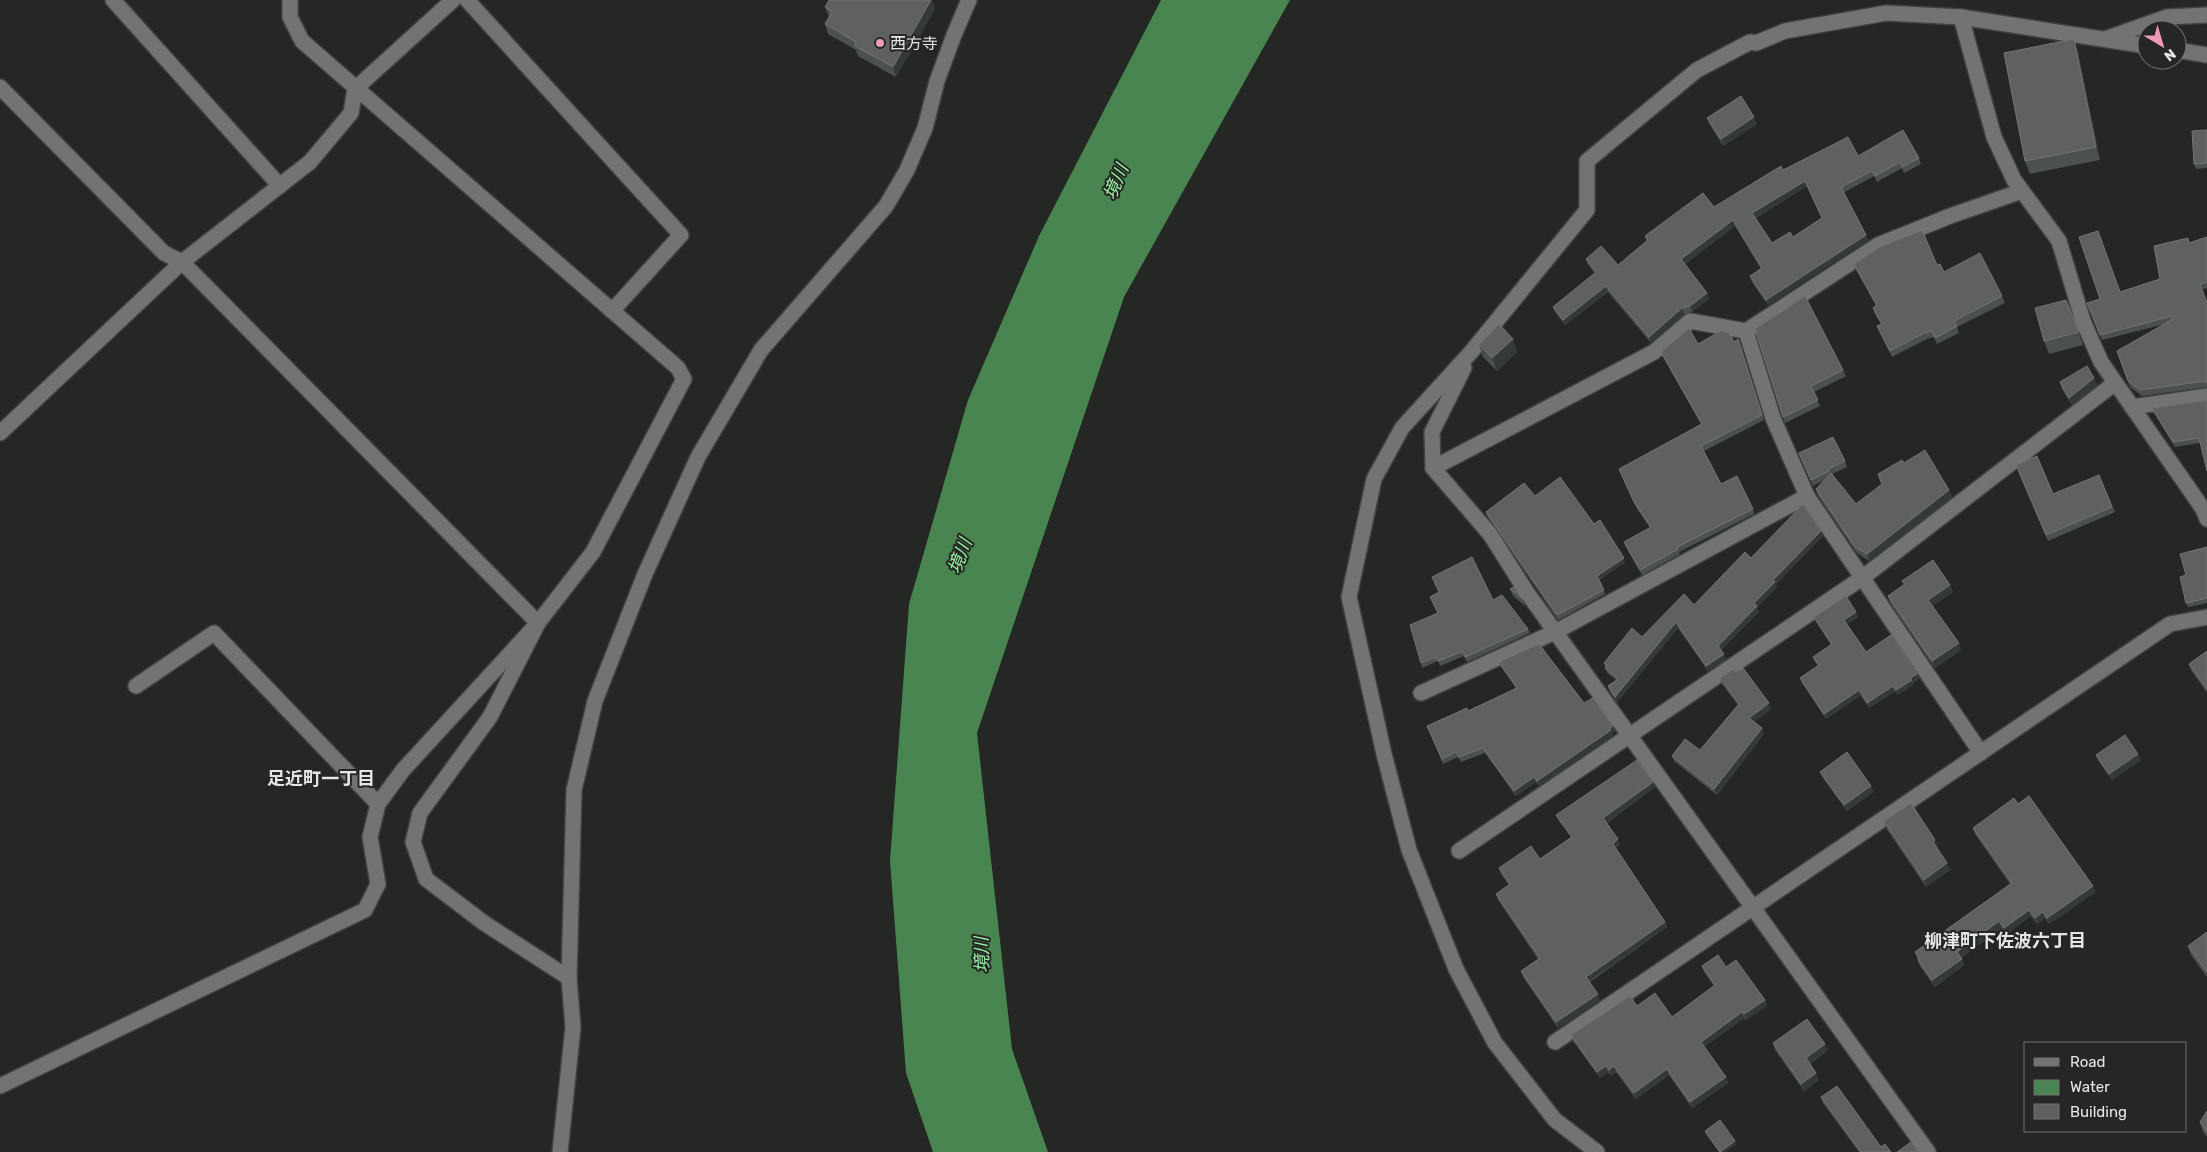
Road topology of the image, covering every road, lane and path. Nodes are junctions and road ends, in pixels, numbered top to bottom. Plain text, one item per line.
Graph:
1 (113, 0) edge
2 (290, 0) edge
3 (453, 0) edge
4 (467, 0) edge
5 (969, 0) edge
6 (2207, 15) edge
7 (1961, 17) junction
8 (2103, 40) junction
9 (2137, 45) edge
10 (2187, 52) edge
11 (2207, 55) edge
12 (0, 87) edge
13 (355, 89) junction
14 (280, 186) junction
15 (2022, 191) junction
16 (182, 262) junction
17 (612, 311) junction
18 (1746, 331) junction
19 (1472, 351) junction
20 (2115, 383) junction
21 (2207, 396) edge
22 (2132, 407) junction
23 (0, 433) edge
24 (1434, 468) junction
25 (1807, 496) junction
26 (2207, 519) edge
27 (1862, 578) junction
28 (2207, 617) edge
29 (538, 623) junction
30 (1555, 632) junction
31 (136, 686) dead end
32 (1421, 693) dead end
33 (1629, 735) junction
34 (1981, 753) junction
35 (378, 804) junction
36 (1459, 851) dead end
37 (1754, 907) junction
38 (569, 978) junction
39 (1555, 1042) dead end
40 (0, 1086) edge
41 (560, 1152) edge
42 (1597, 1152) edge
43 (1928, 1152) edge

1 - 14 street
2 - 13 street
3 - 13 street
4 - 17 street
5 - 38 street
6 - 8 street
7 - 8 street
7 - 15 street
7 - 19 street
8 - 9 street
10 - 11 street
12 - 16 street
13 - 14 street
13 - 17 street
14 - 16 street
15 - 18 street
15 - 20 street
16 - 23 street
16 - 29 street
17 - 29 street
18 - 24 street
18 - 25 street
19 - 24 street
19 - 42 street
20 - 22 street
20 - 27 street
21 - 22 street
22 - 26 street
24 - 30 street
25 - 27 street
25 - 30 street
27 - 33 street
27 - 34 street
28 - 34 street
29 - 35 street
29 - 38 street
30 - 32 street
30 - 33 street
31 - 35 street
33 - 36 street
33 - 37 street
34 - 37 street
35 - 40 street
37 - 39 street
37 - 43 street
38 - 41 street

